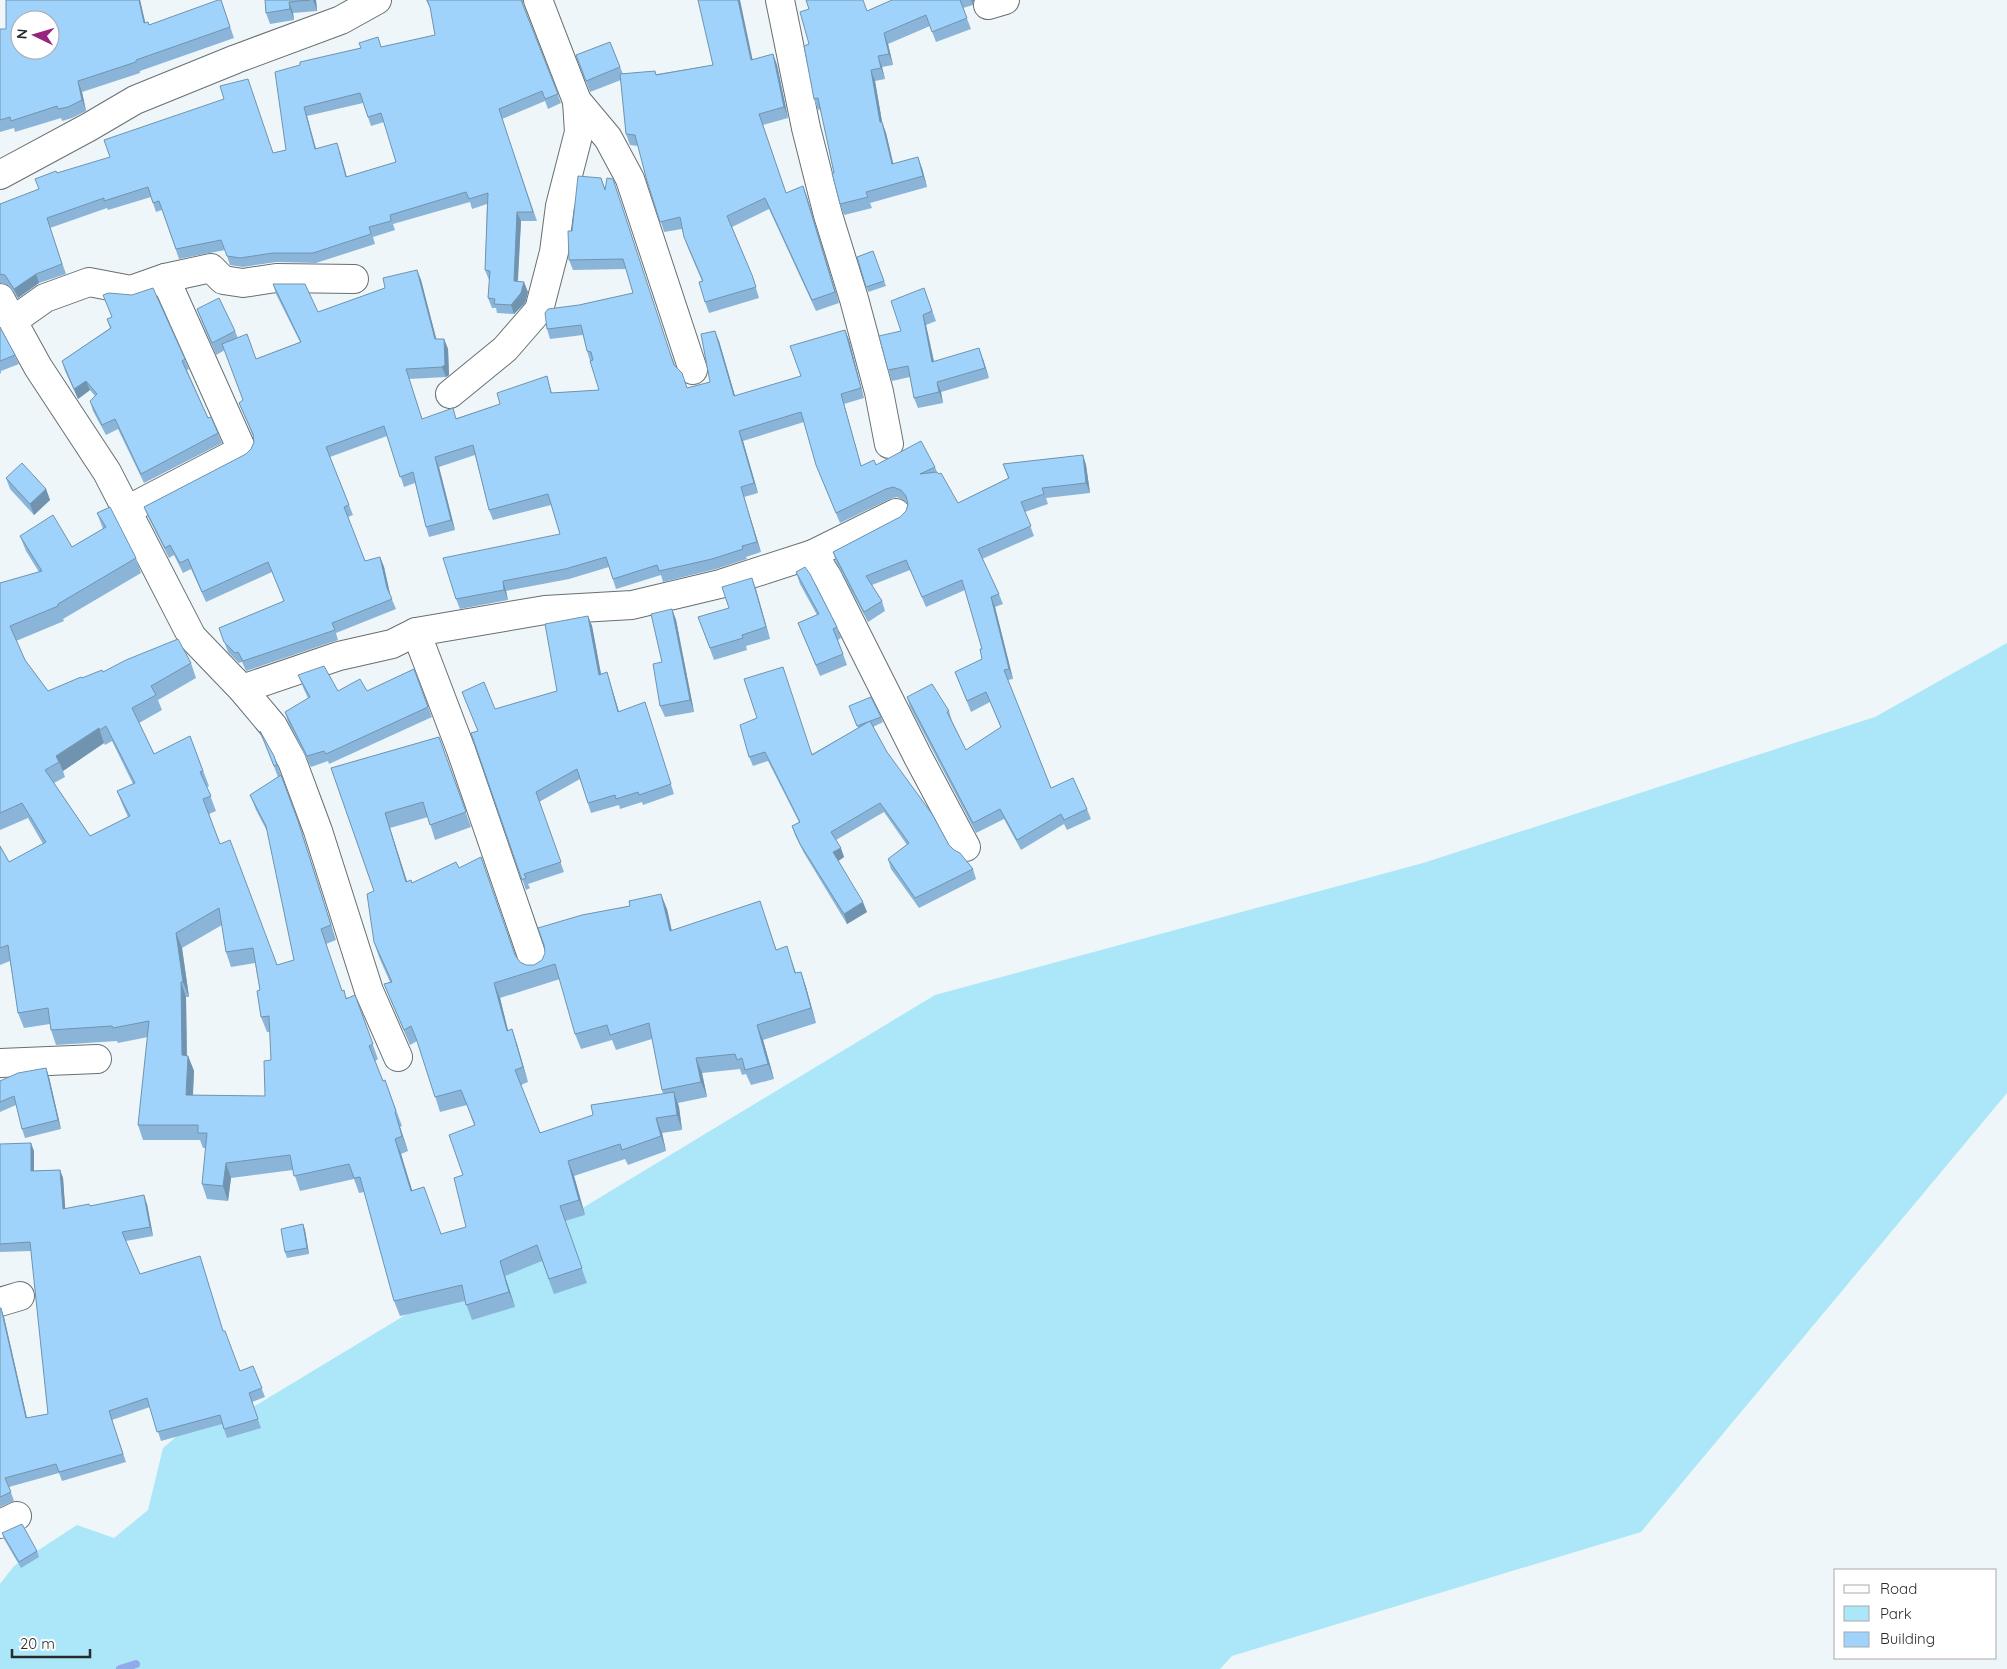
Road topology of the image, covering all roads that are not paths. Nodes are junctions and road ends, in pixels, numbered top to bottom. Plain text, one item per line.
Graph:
1 (377, 0) edge
2 (538, 0) edge
3 (780, 0) edge
4 (577, 101) junction
5 (0, 175) edge
6 (165, 278) junction
7 (354, 279) dead end
8 (7, 309) edge
9 (693, 370) dead end
10 (450, 394) dead end
11 (889, 444) dead end
12 (127, 510) junction
13 (896, 513) dead end
14 (812, 554) junction
15 (416, 632) junction
16 (242, 689) junction
17 (966, 846) dead end
18 (536, 965) edge
19 (398, 1056) dead end
20 (97, 1059) dead end
21 (0, 1064) edge

1 - 5 street
2 - 4 street
3 - 11 street
4 - 9 street
4 - 10 street
6 - 7 street
6 - 8 street
6 - 12 street
8 - 12 street
12 - 16 street
13 - 14 street
14 - 15 street
14 - 17 street
15 - 16 street
15 - 18 street
16 - 19 street
20 - 21 street

